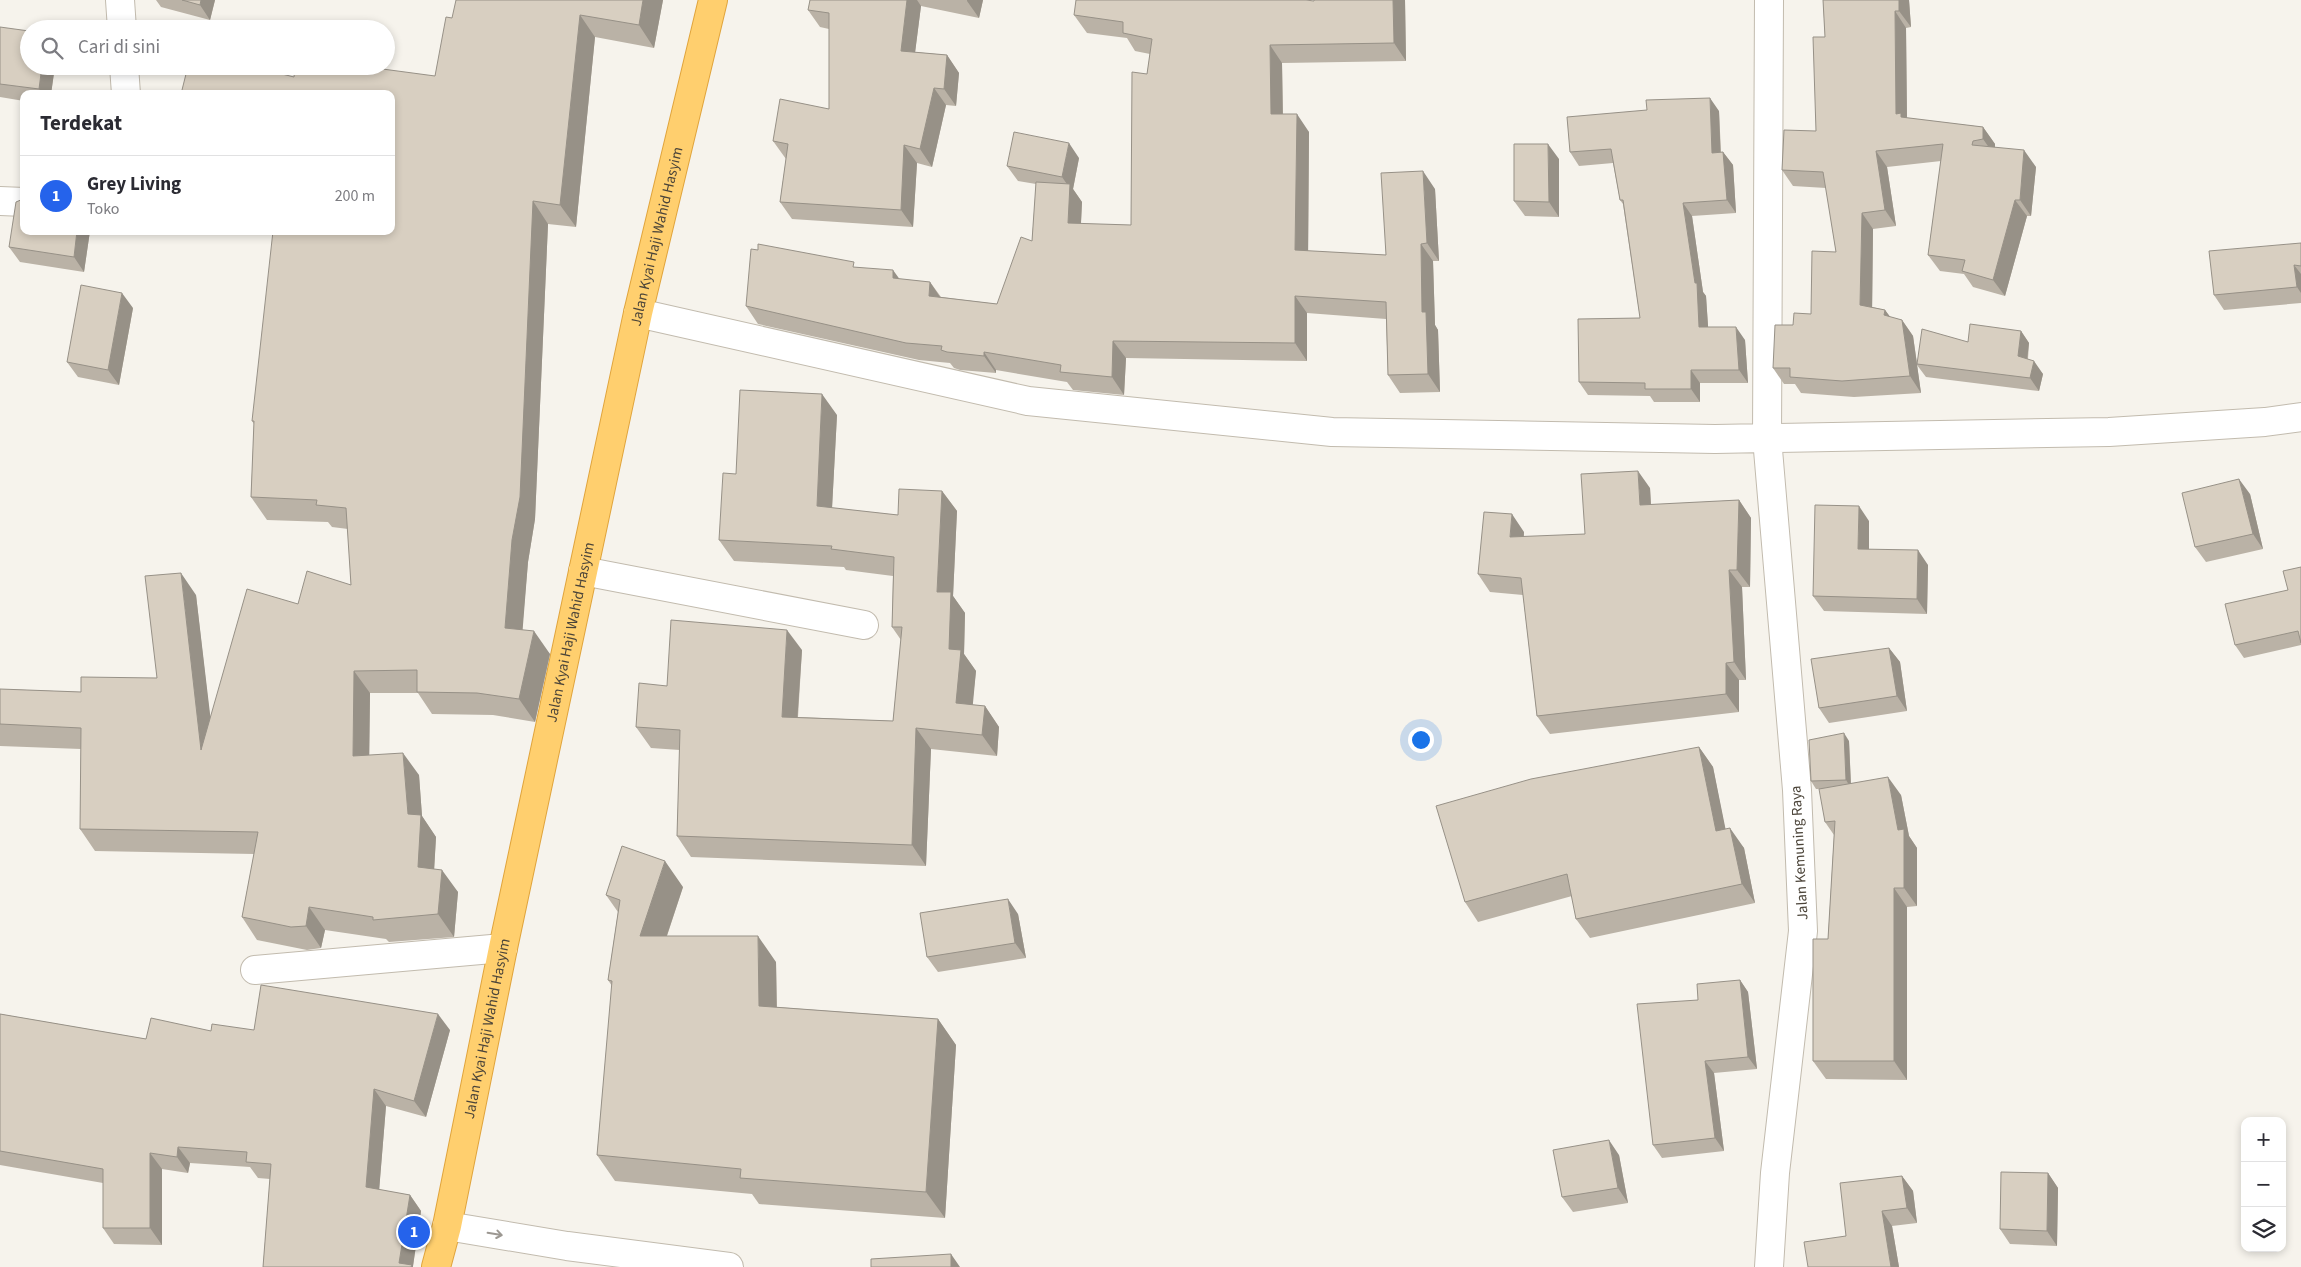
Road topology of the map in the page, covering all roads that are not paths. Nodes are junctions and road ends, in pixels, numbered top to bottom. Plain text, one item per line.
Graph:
1 (120, 0) edge
2 (712, 0) edge
3 (1769, 0) edge
4 (121, 20) edge
5 (125, 75) edge
6 (126, 90) edge
7 (0, 201) edge
8 (20, 202) edge
9 (638, 313) junction
10 (2301, 417) edge
11 (1767, 438) junction
12 (583, 570) junction
13 (864, 626) dead end
14 (503, 948) junction
15 (255, 970) dead end
16 (447, 1226) junction
17 (566, 1257) edge
18 (436, 1267) edge
19 (729, 1267) edge
20 (1769, 1267) edge

1 - 4 street
2 - 9 highway, Jalan Kyai Haji Wahid Hasyim
3 - 11 street, Jalan Kemuning Raya
5 - 6 street
7 - 8 street
9 - 11 street
9 - 12 highway, Jalan Kyai Haji Wahid Hasyim
10 - 11 street
11 - 20 street, Jalan Kemuning Raya
12 - 13 street
12 - 14 highway, Jalan Kyai Haji Wahid Hasyim
14 - 15 street
14 - 16 highway, Jalan Kyai Haji Wahid Hasyim
16 -> 17 street
16 - 18 highway, Jalan Kyai Haji Wahid Hasyim
17 - 19 street

